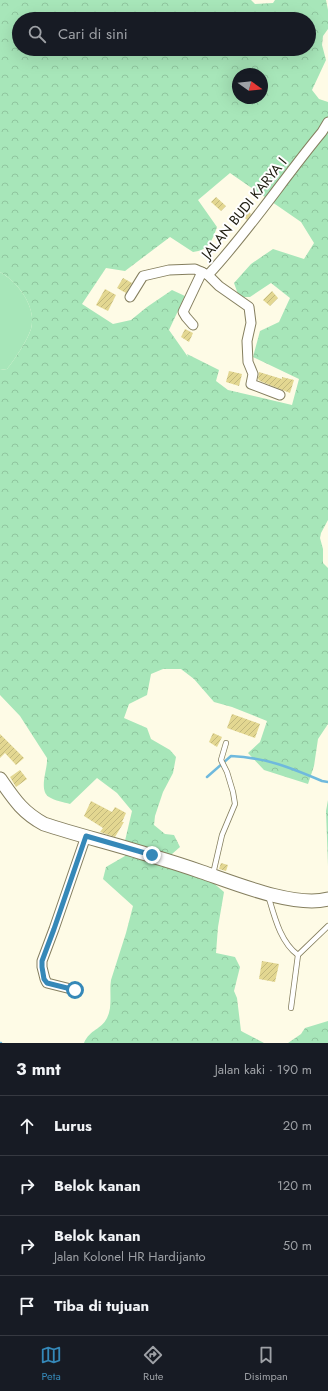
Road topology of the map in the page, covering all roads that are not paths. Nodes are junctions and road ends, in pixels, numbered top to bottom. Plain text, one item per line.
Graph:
1 (328, 122) edge
2 (205, 274) junction
3 (130, 297) dead end
4 (193, 325) dead end
5 (280, 395) dead end
6 (226, 743) dead end
7 (0, 779) edge
8 (86, 836) junction
9 (212, 876) junction
10 (267, 893) junction
11 (328, 899) edge
12 (328, 926) edge
13 (298, 955) junction
14 (75, 990) dead end
15 (291, 1008) dead end

1 - 2 street, JALAN BUDI KARYA I
2 - 3 street, JALAN BUDI KARYA I
2 - 4 street
2 - 5 street
6 - 9 lane
7 - 8 main road
8 - 9 main road
8 - 14 street
9 - 10 main road
10 - 11 main road
10 - 13 lane
12 - 13 lane
13 - 15 lane

